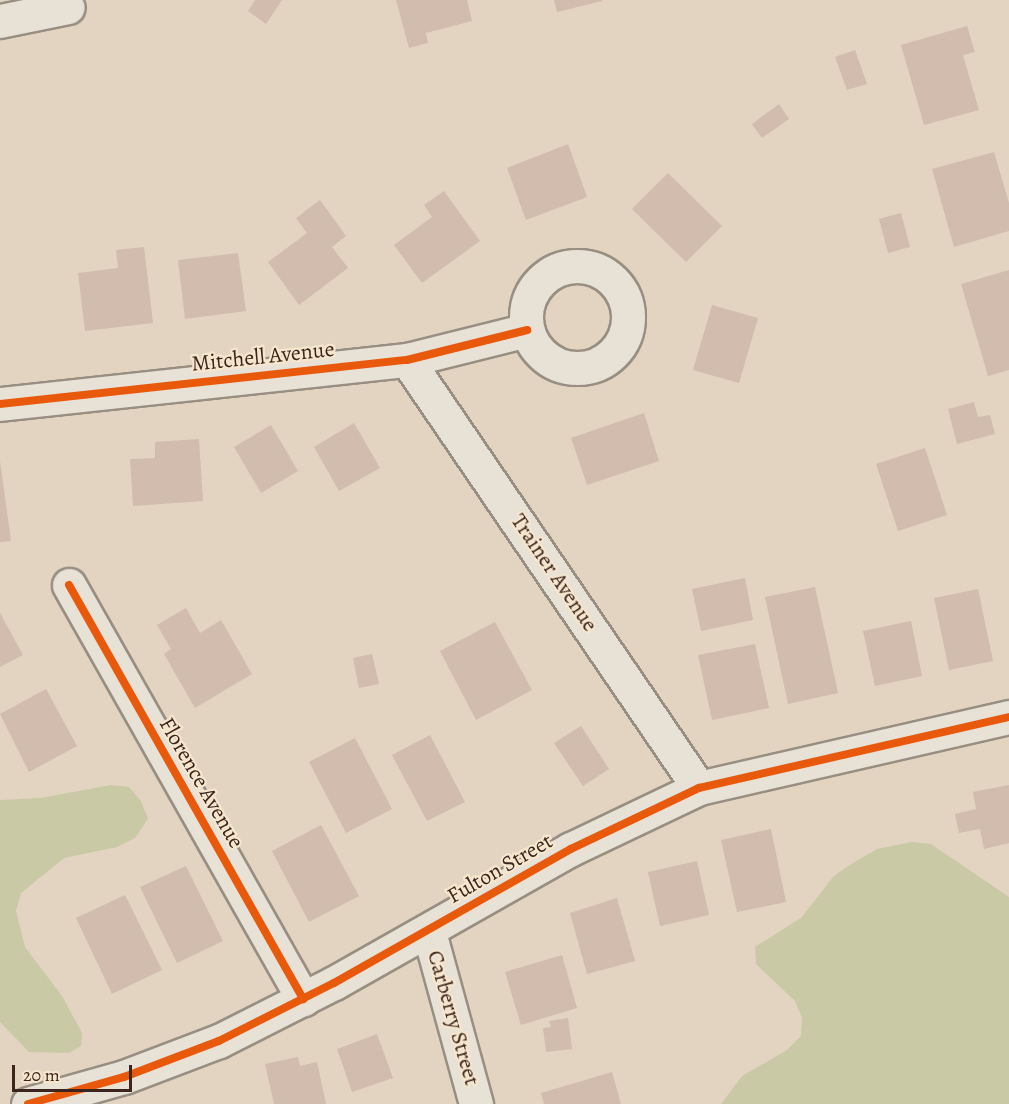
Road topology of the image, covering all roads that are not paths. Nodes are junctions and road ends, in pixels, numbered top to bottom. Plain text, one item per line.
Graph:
1 (68, 7) dead end
2 (0, 21) edge
3 (527, 330) dead end
4 (407, 360) junction
5 (0, 404) edge
6 (69, 585) dead end
7 (1009, 717) edge
8 (699, 788) junction
9 (429, 932) junction
10 (303, 999) junction
11 (28, 1104) edge
12 (476, 1104) edge

1 - 2 street
3 - 4 street, Mitchell Avenue
4 - 5 street, Mitchell Avenue
4 - 8 street, Trainer Avenue
6 - 10 street, Florence Avenue
7 - 8 street, Fulton Street
8 - 9 street, Fulton Street
9 - 10 street, Fulton Street
9 - 12 street, Carberry Street
10 - 11 street, Fulton Street

